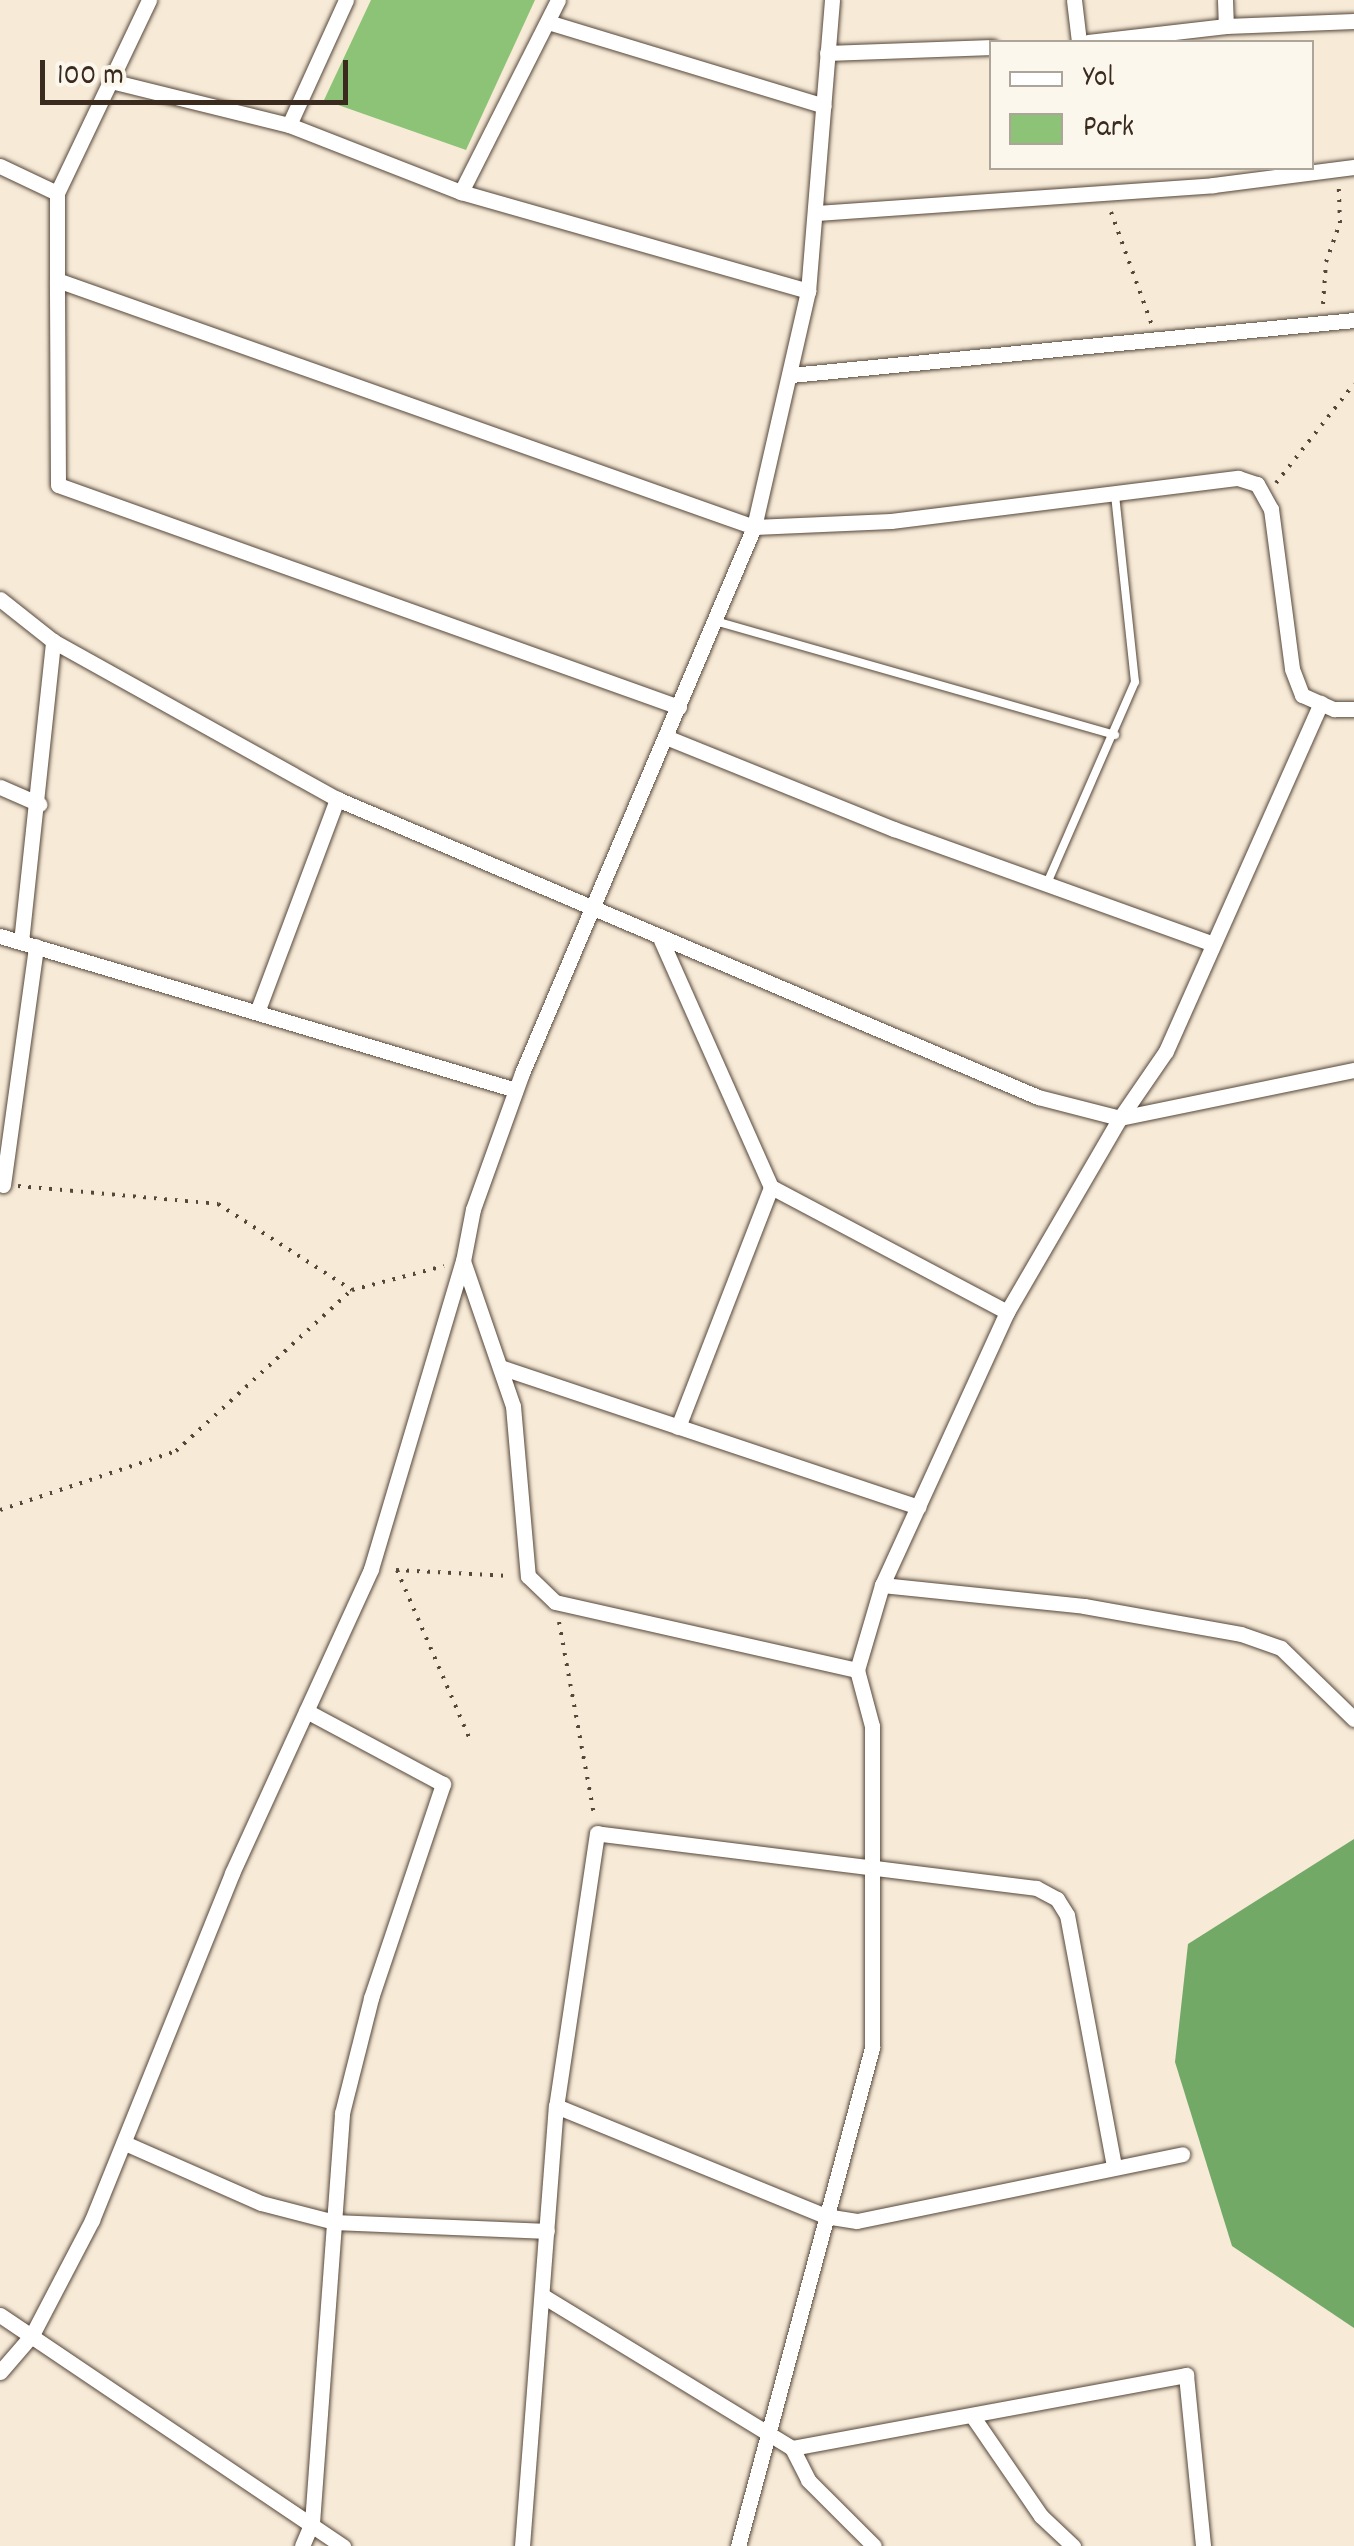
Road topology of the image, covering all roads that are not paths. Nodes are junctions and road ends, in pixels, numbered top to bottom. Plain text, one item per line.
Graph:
1 (150, 0) edge
2 (346, 0) edge
3 (558, 0) edge
4 (832, 0) edge
5 (1074, 0) edge
6 (1225, 0) edge
7 (1354, 21) edge
8 (548, 22) junction
9 (1226, 26) junction
10 (1079, 40) edge
11 (1105, 40) edge
12 (989, 47) edge
13 (827, 52) junction
14 (111, 81) junction
15 (824, 106) junction
16 (289, 125) junction
17 (0, 166) edge
18 (1346, 169) edge
19 (461, 192) junction
20 (57, 193) junction
21 (816, 213) junction
22 (58, 280) junction
23 (808, 291) junction
24 (1354, 320) edge
25 (791, 375) junction
26 (1115, 494) junction
27 (754, 527) junction
28 (0, 599) edge
29 (715, 621) junction
30 (53, 641) junction
31 (1320, 703) junction
32 (679, 707) junction
33 (1354, 709) edge
34 (1115, 735) junction
35 (666, 737) junction
36 (0, 787) edge
37 (337, 798) junction
38 (39, 804) junction
39 (1048, 881) junction
40 (592, 907) junction
41 (0, 936) edge
42 (661, 940) junction
43 (28, 944) junction
44 (1214, 944) junction
45 (258, 1012) junction
46 (1354, 1070) edge
47 (516, 1090) junction
48 (1120, 1118) junction
49 (2, 1184) edge
50 (771, 1186) junction
51 (464, 1261) junction
52 (1007, 1312) junction
53 (503, 1368) junction
54 (678, 1427) junction
55 (918, 1507) junction
56 (882, 1585) junction
57 (857, 1670) junction
58 (306, 1711) junction
59 (1354, 1719) edge
60 (872, 1871) junction
61 (556, 2106) junction
62 (127, 2144) junction
63 (1182, 2154) dead end
64 (1114, 2166) junction
65 (825, 2216) junction
66 (335, 2222) junction
67 (547, 2231) junction
68 (543, 2296) junction
69 (0, 2315) edge
70 (32, 2335) junction
71 (0, 2372) edge
72 (974, 2417) junction
73 (767, 2438) junction
74 (792, 2448) junction
75 (312, 2523) junction
76 (302, 2546) edge
77 (343, 2546) edge
78 (522, 2546) edge
79 (738, 2546) edge
80 (874, 2546) edge
81 (1073, 2546) edge
82 (1204, 2546) edge

1 - 14 street
2 - 16 street
3 - 8 street
4 - 13 street
5 - 10 street
6 - 9 street
7 - 9 street
8 - 15 street
8 - 19 street
9 - 11 street
12 - 13 street
13 - 15 street
14 - 16 street
14 - 20 street
15 - 21 street
16 - 19 street
17 - 20 street
18 - 21 street
19 - 23 street
20 - 22 street
21 - 23 street
22 - 27 street
22 - 32 street
23 - 25 street
24 - 25 street
25 - 27 street
26 - 27 street
26 - 31 street
26 - 34 lane
27 - 29 street
28 - 30 street
29 - 32 street
29 - 34 lane
30 - 37 street
30 - 38 street
31 - 33 street
31 - 44 street
32 - 35 street
34 - 39 lane
35 - 39 street
35 - 40 street
36 - 38 street
37 - 40 street
37 - 45 street
38 - 43 street
39 - 44 street
40 - 42 street
40 - 47 street
41 - 43 street
42 - 48 street
42 - 50 street
43 - 45 street
43 - 49 street
44 - 48 street
45 - 47 street
46 - 48 street
47 - 51 street
48 - 52 street
50 - 52 street
50 - 54 street
51 - 53 street
51 - 58 street
52 - 55 street
53 - 54 street
53 - 57 street
54 - 55 street
55 - 56 street
56 - 57 street
56 - 59 street
57 - 60 street
58 - 62 street
58 - 66 street
60 - 61 street
60 - 64 street
60 - 65 street
61 - 65 street
61 - 67 street
62 - 66 street
62 - 70 street
63 - 64 street
64 - 65 street
65 - 73 street
66 - 67 street
66 - 75 street
67 - 68 street
68 - 73 street
68 - 78 street
69 - 70 street
70 - 71 street
70 - 75 street
72 - 74 street
72 - 81 street
72 - 82 street
73 - 74 street
73 - 79 street
74 - 80 street
75 - 76 street
75 - 77 street

